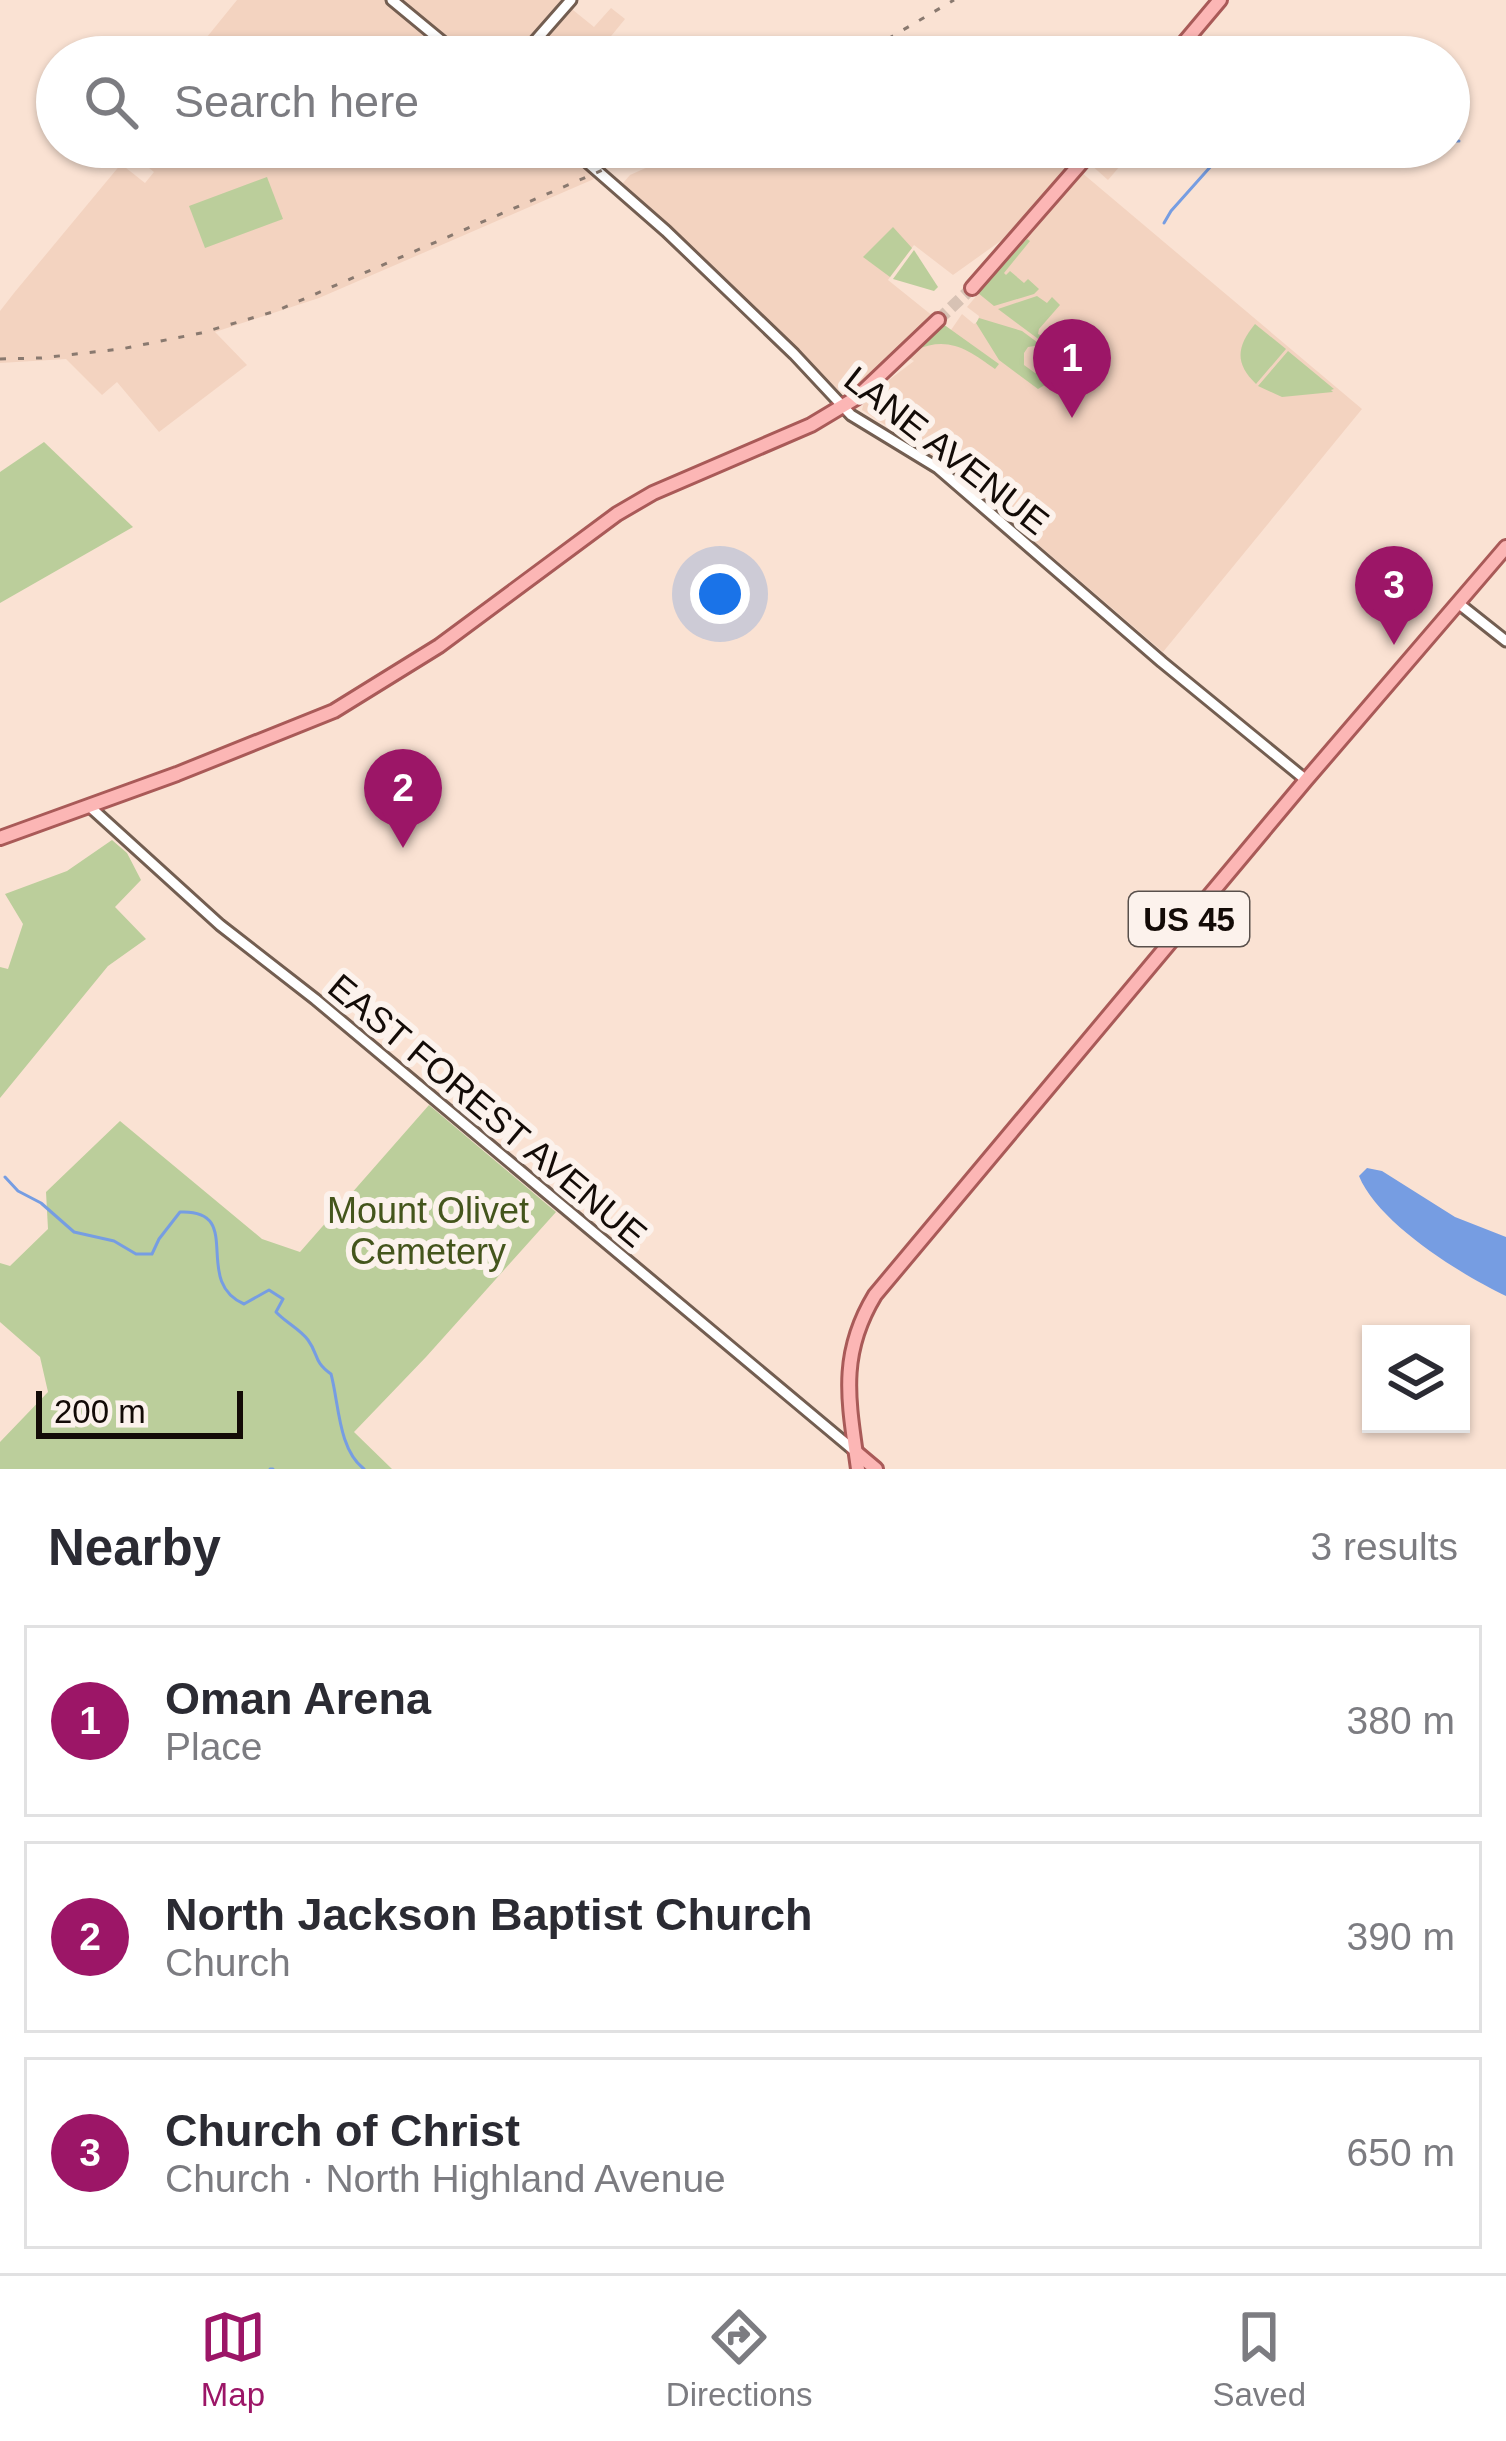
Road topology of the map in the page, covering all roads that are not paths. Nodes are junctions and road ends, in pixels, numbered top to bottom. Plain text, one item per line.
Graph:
1 (392, 0) edge
2 (571, 0) edge
3 (1220, 0) edge
4 (436, 36) edge
5 (539, 36) edge
6 (1190, 36) edge
7 (595, 168) edge
8 (1077, 168) edge
9 (972, 287) tunnel mouth
10 (938, 320) tunnel mouth
11 (842, 406) junction
12 (1506, 547) edge
13 (1458, 603) junction
14 (1506, 641) edge
15 (1306, 779) junction
16 (89, 806) junction
17 (0, 838) edge
18 (856, 1453) junction
19 (858, 1469) edge
20 (876, 1469) edge

1 - 4 street
2 - 5 street
3 - 6 main road
7 - 11 street, LANE AVENUE
8 - 9 main road
10 - 11 main road
11 - 15 street, LANE AVENUE
11 - 16 main road
12 - 13 main road, US 45
13 - 14 street
13 - 15 main road, US 45
15 - 18 main road, US 45
16 - 17 main road
16 - 18 street, EAST FOREST AVENUE
18 - 19 main road, US 45
18 - 20 main road

